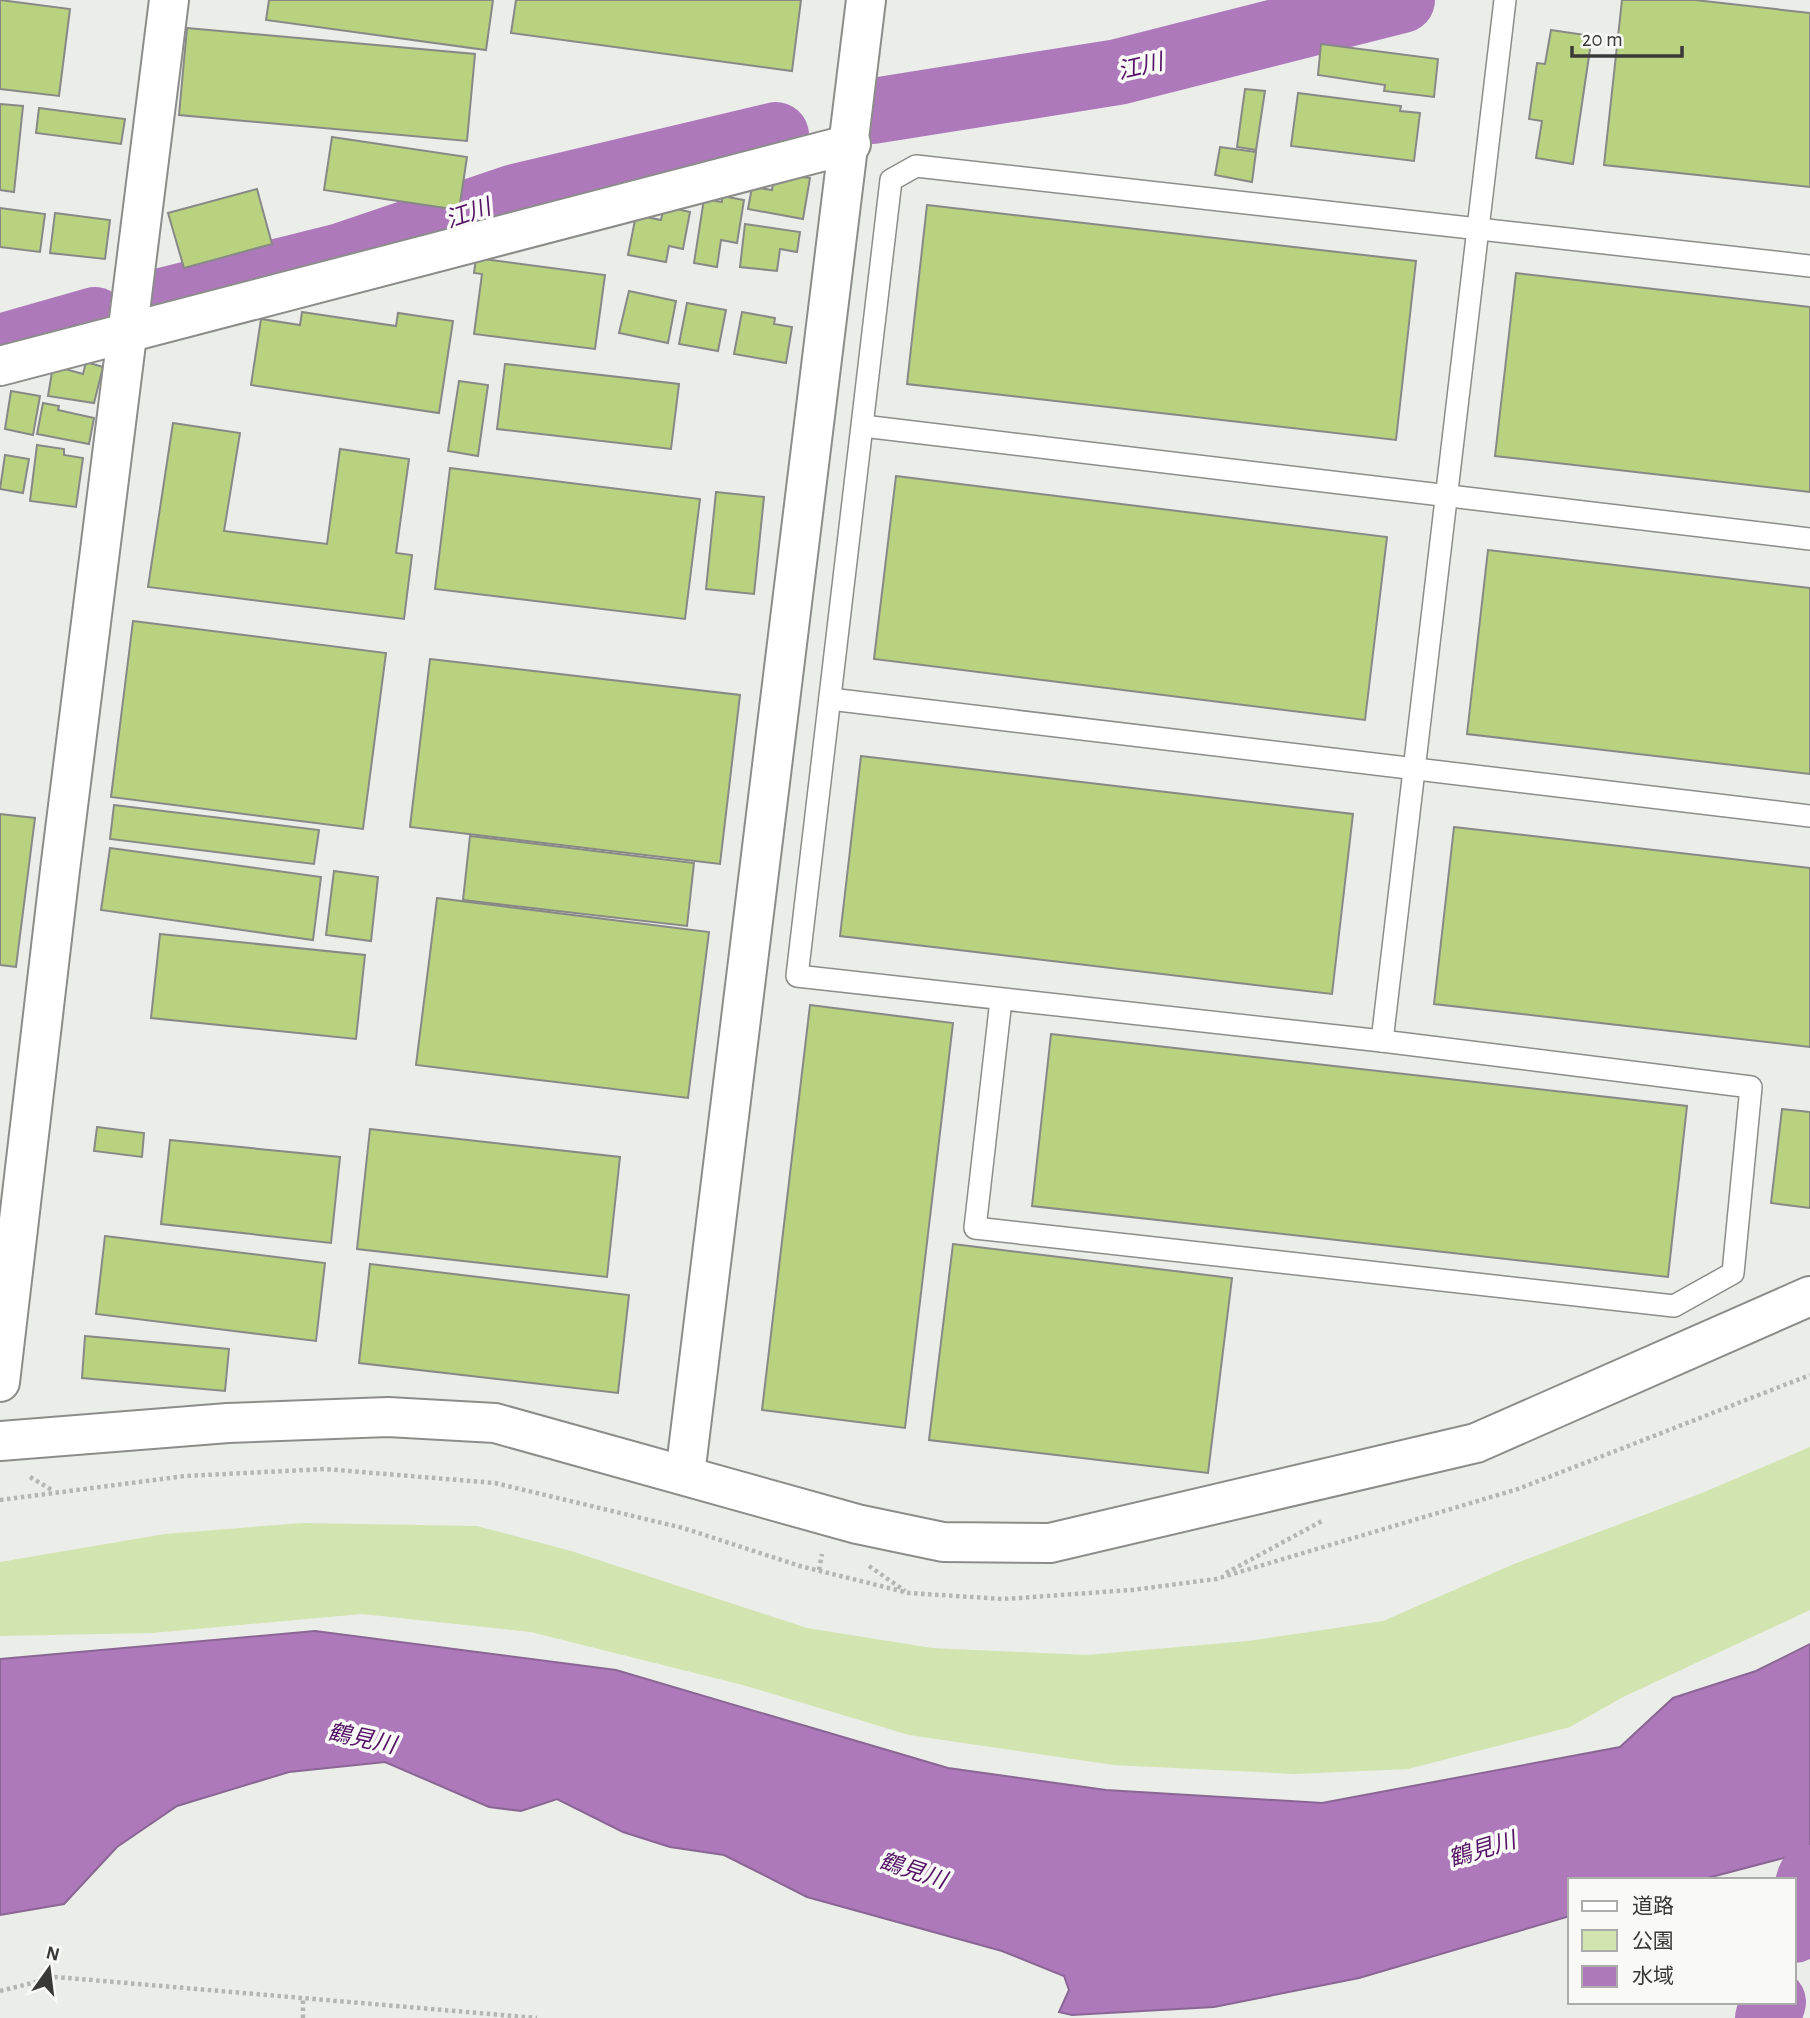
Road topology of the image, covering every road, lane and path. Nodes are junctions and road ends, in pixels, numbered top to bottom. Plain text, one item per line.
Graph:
1 (169, 0) edge
2 (866, 0) edge
3 (1505, 0) edge
4 (851, 144) junction
5 (1478, 229) junction
6 (1810, 266) edge
7 (126, 332) junction
8 (0, 366) edge
9 (863, 426) junction
10 (1447, 495) junction
11 (1810, 539) edge
12 (830, 699) junction
13 (1415, 769) junction
14 (1810, 816) edge
15 (1001, 1000) junction
16 (1382, 1041) junction
17 (1810, 1296) edge
18 (0, 1382) edge
19 (0, 1441) edge
20 (685, 1475) junction
21 (1324, 1520) dead end
22 (1216, 1579) dead end
23 (0, 1991) edge
24 (303, 1998) junction
25 (303, 2018) edge
26 (537, 2018) edge

1 - 7 street
2 - 4 street
3 - 5 lane
4 - 7 street
4 - 20 street
5 - 6 lane
5 - 9 lane
5 - 10 lane
7 - 8 street
7 - 18 street
9 - 10 lane
9 - 12 lane
10 - 11 lane
10 - 13 lane
12 - 13 lane
12 - 15 lane
13 - 14 lane
13 - 16 lane
15 - 16 lane
15 - 16 lane
17 - 20 street
19 - 20 street
21 - 22 path
23 - 24 path
24 - 25 path
24 - 26 path

